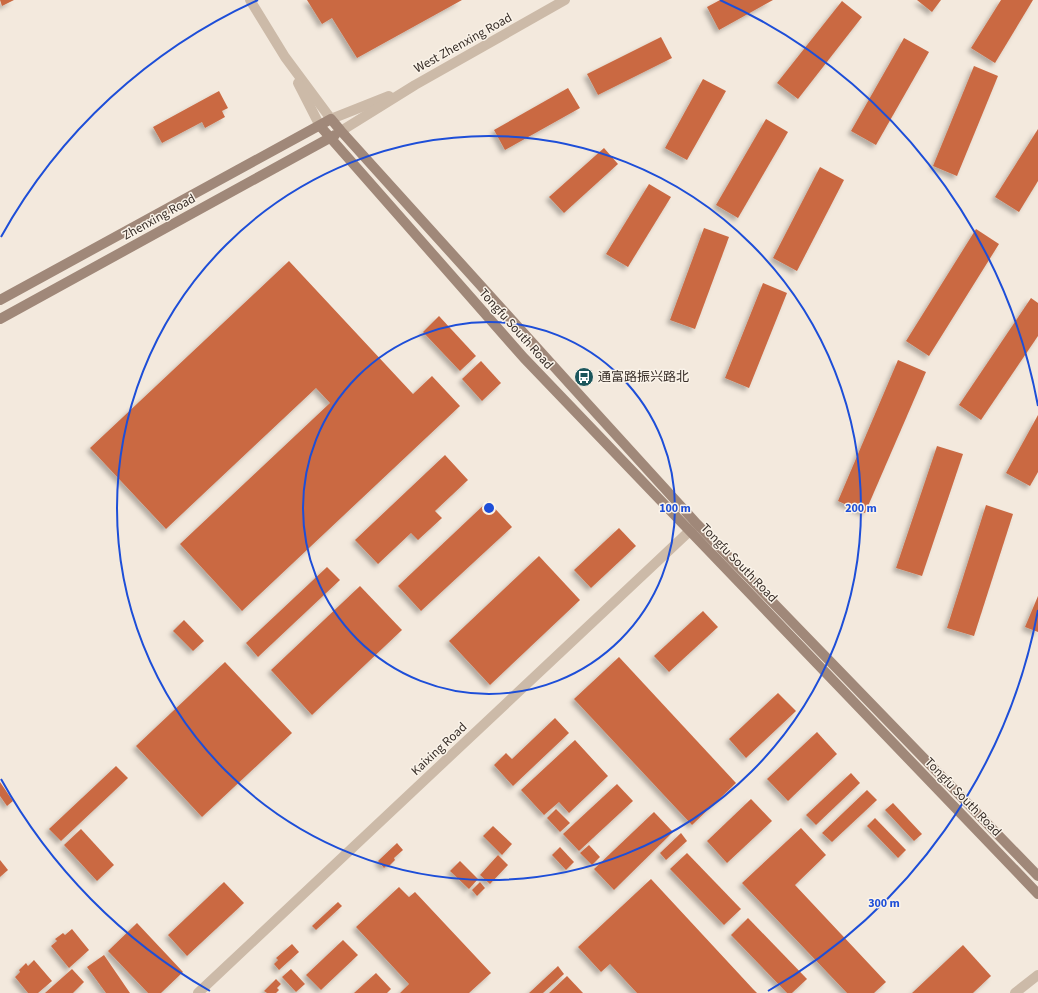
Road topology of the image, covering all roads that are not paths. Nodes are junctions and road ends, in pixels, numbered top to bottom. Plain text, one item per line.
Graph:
1 (250, 0) edge
2 (565, 0) edge
3 (285, 58) junction
4 (415, 85) junction
5 (331, 119) junction
6 (320, 126) junction
7 (341, 131) junction
8 (331, 138) junction
9 (0, 300) edge
10 (0, 319) edge
11 (694, 527) junction
12 (1038, 876) edge
13 (1038, 894) edge
14 (1038, 975) edge
15 (198, 993) edge
16 (1015, 993) edge

1 - 3 street
2 - 4 street, West Zhenxing Road
3 - 5 street
3 - 6 street
4 - 5 street, West Zhenxing Road
4 - 7 street, West Zhenxing Road
5 - 6 main road, Zhenxing Road
5 - 7 main road, Tongfu South Road
6 - 8 main road, Tongfu South Road
6 - 9 main road, Zhenxing Road
7 - 8 main road, Zhenxing Road
7 - 11 main road, Tongfu South Road
8 - 10 main road, Zhenxing Road
8 - 11 main road, Tongfu South Road
11 - 12 main road, Tongfu South Road
11 - 13 main road, Tongfu South Road
11 - 15 street, Kaixing Road
14 - 16 street

